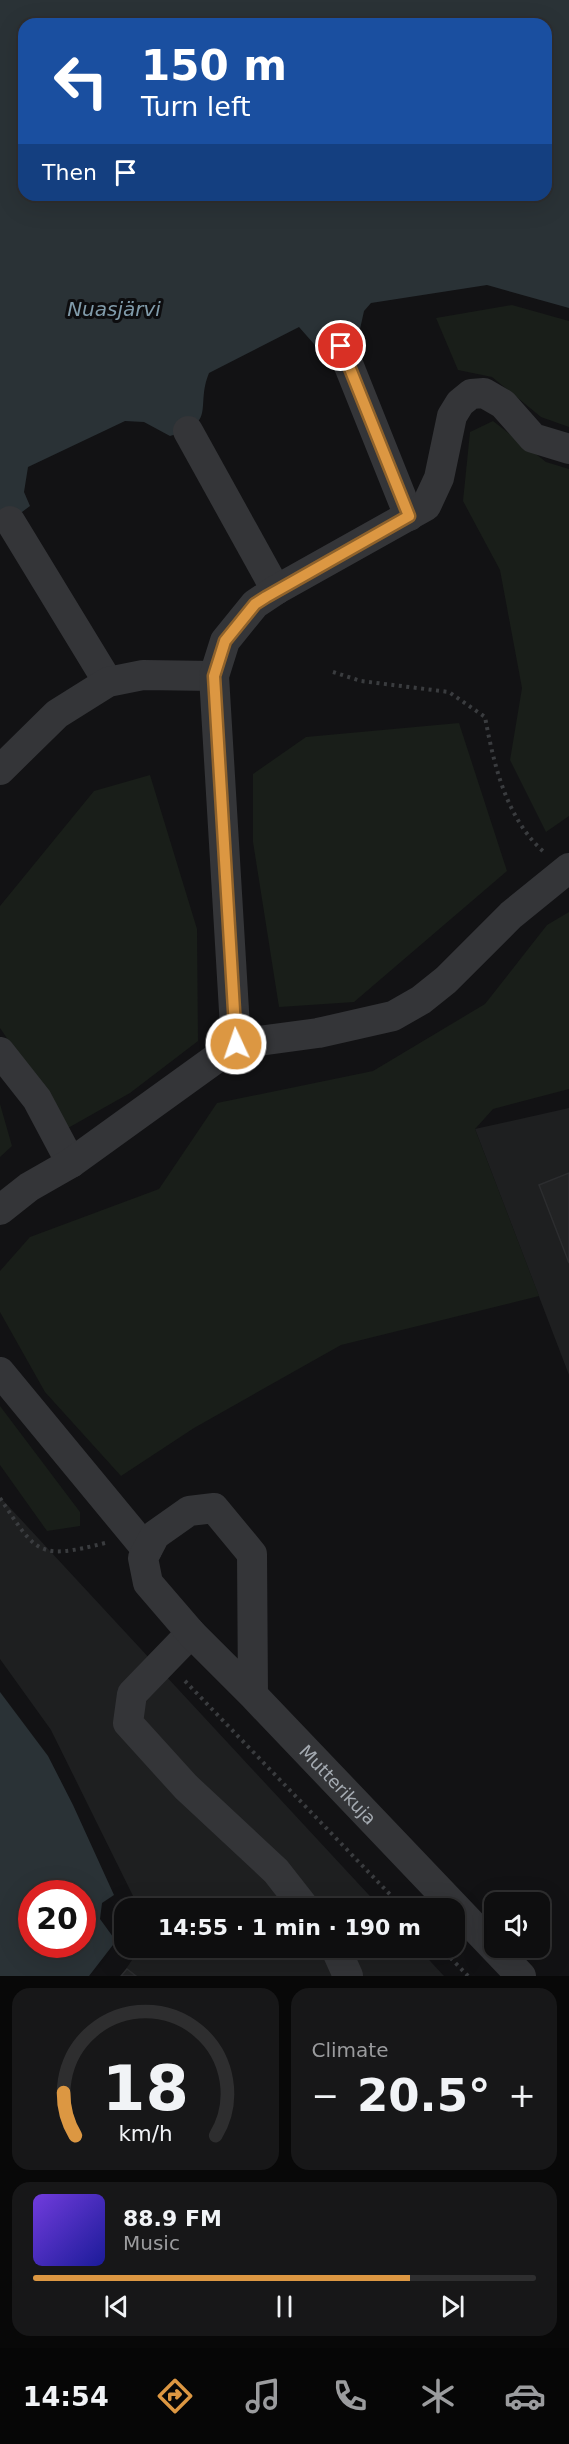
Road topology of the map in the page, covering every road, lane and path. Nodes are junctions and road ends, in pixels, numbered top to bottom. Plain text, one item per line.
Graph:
1 (341, 346) dead end
2 (188, 431) dead end
3 (569, 449) edge
4 (409, 516) junction
5 (10, 521) dead end
6 (276, 590) junction
7 (333, 672) dead end
8 (214, 676) junction
9 (108, 682) junction
10 (0, 770) edge
11 (567, 869) edge
12 (236, 1044) junction
13 (0, 1052) edge
14 (71, 1163) junction
15 (0, 1210) edge
16 (0, 1372) edge
17 (0, 1498) edge
18 (141, 1543) junction
19 (191, 1633) junction
20 (165, 1660) junction
21 (253, 1695) junction
22 (297, 1898) edge
23 (393, 1898) edge
24 (340, 1958) edge
25 (451, 1958) edge
26 (348, 1976) edge
27 (468, 1976) edge
28 (521, 1976) edge

1 - 4 street
2 - 6 street
3 - 4 street
4 - 6 street
5 - 9 street
6 - 8 street
7 - 11 path
8 - 9 street
8 - 12 street
9 - 10 street
11 - 12 street
12 - 14 street
13 - 14 street
14 - 15 street
16 - 18 street
17 - 18 path
18 - 19 street, Mutterikuja
18 - 21 street
19 - 20 street
19 - 21 street, Mutterikuja
20 - 22 street
20 - 23 path
21 - 28 street, Mutterikuja
24 - 26 street
25 - 27 path

